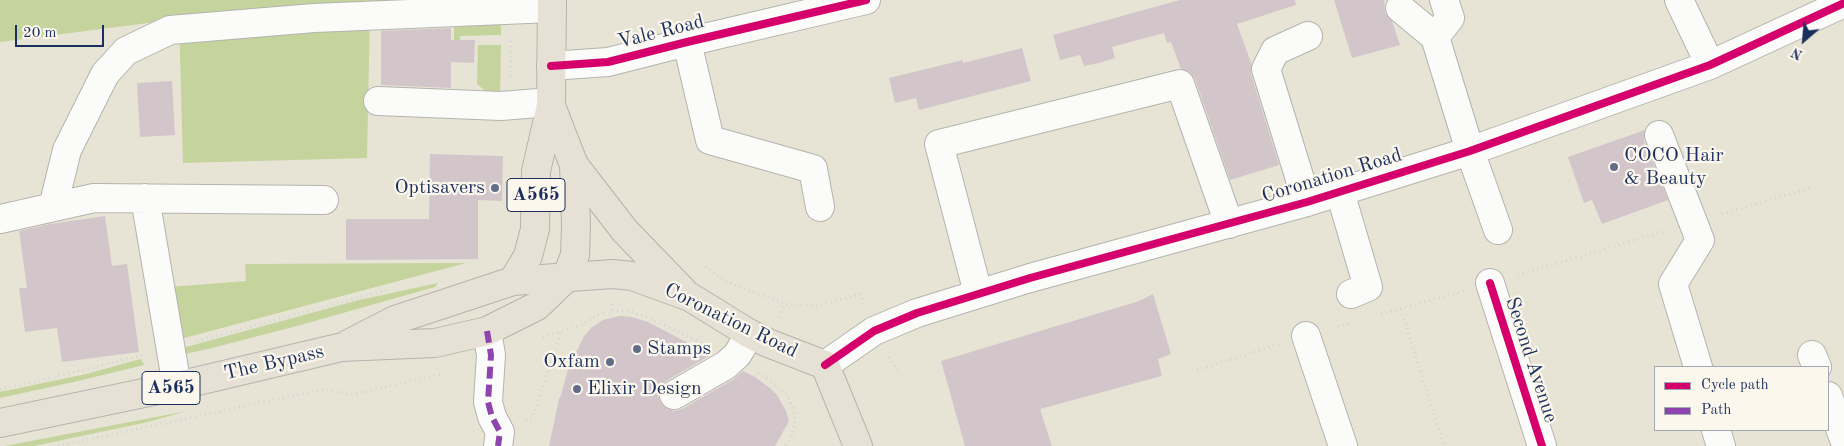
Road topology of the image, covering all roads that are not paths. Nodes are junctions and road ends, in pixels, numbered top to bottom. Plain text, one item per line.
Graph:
1 (866, 0) edge
2 (1444, 0) edge
3 (1679, 0) edge
4 (552, 4) edge
5 (1844, 4) edge
6 (1400, 8) dead end
7 (1308, 36) dead end
8 (1435, 37) junction
9 (687, 42) junction
10 (1710, 65) junction
11 (551, 66) junction
12 (378, 101) dead end
13 (551, 104) junction
14 (1659, 135) dead end
15 (1470, 151) junction
16 (574, 165) junction
17 (1340, 192) junction
18 (145, 198) junction
19 (324, 200) dead end
20 (1307, 202) junction
21 (53, 207) junction
22 (820, 207) dead end
23 (0, 219) edge
24 (1229, 224) junction
25 (1498, 230) dead end
26 (566, 278) junction
27 (513, 281) junction
28 (1490, 283) dead end
29 (978, 293) junction
30 (1351, 294) dead end
31 (690, 297) junction
32 (487, 331) junction
33 (750, 334) junction
34 (1306, 336) dead end
35 (342, 347) junction
36 (826, 365) junction
37 (1698, 366) edge
38 (177, 386) junction
39 (674, 396) dead end
40 (1829, 399) edge
41 (0, 423) edge
42 (1716, 431) edge
43 (499, 439) edge
44 (1844, 439) edge
45 (858, 446) edge
46 (1343, 446) edge
47 (1542, 446) edge
48 (1721, 446) edge

1 - 9 street, Vale Road
2 - 8 street
3 - 10 street
4 - 11 main road, A565
4 - 21 street
5 - 10 street, Coronation Road
6 - 8 street
7 - 20 street
8 - 15 street
9 - 11 street, Vale Road
9 - 22 street
10 - 15 street, Coronation Road
11 - 13 main road, A565
12 - 13 street
13 - 16 main road, A565
13 - 27 main road, A565
14 - 37 street
15 - 17 street, Coronation Road
15 - 25 street
16 - 26 main road, A565
16 - 31 main road
17 - 20 street, Coronation Road
17 - 30 street
18 - 19 street
18 - 21 street
18 - 38 street
20 - 24 street, Coronation Road
21 - 23 street
24 - 29 street, Coronation Road
24 - 29 street
26 - 27 main road, Coronation Road
26 - 31 main road, Coronation Road
26 - 32 main road, The Bypass / A565
27 - 35 main road, The Bypass / A565
28 - 47 street, Second Avenue
29 - 36 street, Coronation Road
31 - 33 main road, Coronation Road
32 - 35 main road, The Bypass / A565
32 - 43 street
33 - 36 main road, Coronation Road
33 - 39 street
34 - 46 street
35 - 38 main road, The Bypass / A565
36 - 45 main road
38 - 41 main road, The Bypass / A565
40 - 44 street
42 - 48 street

